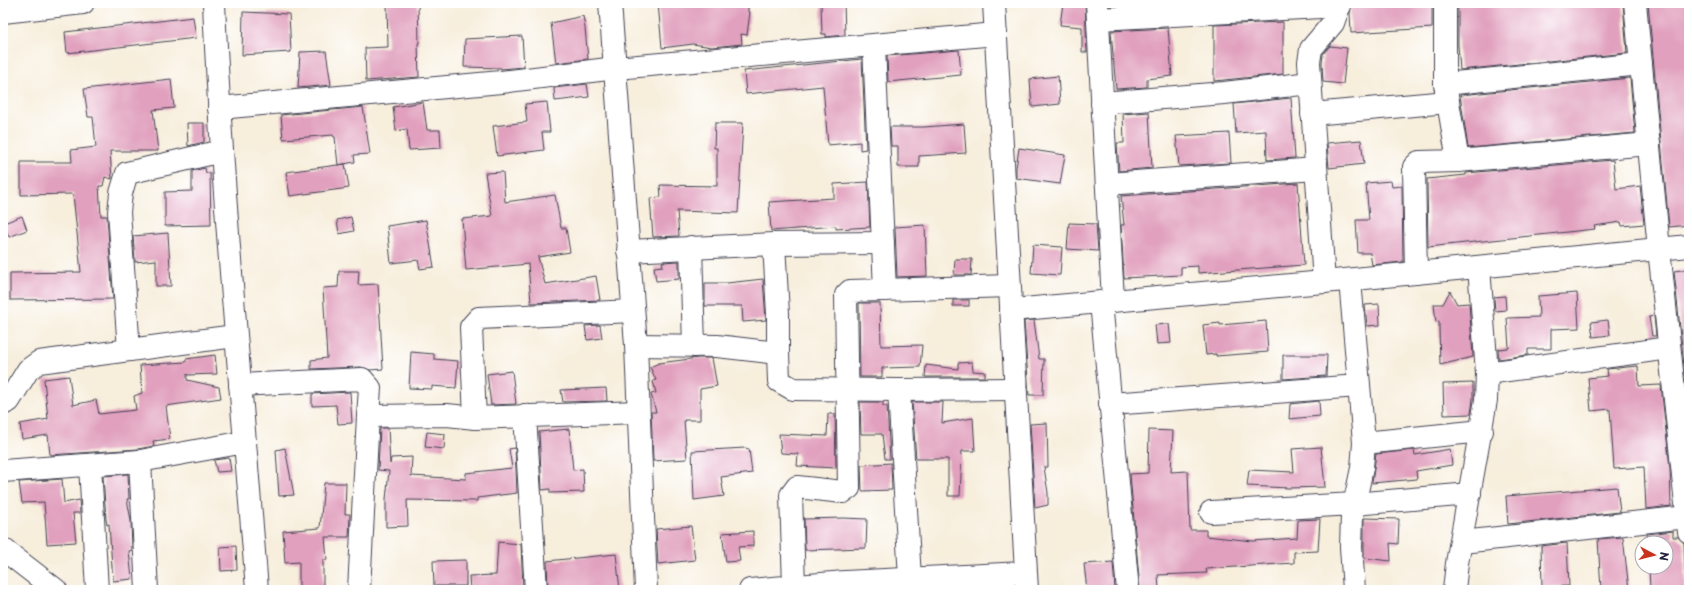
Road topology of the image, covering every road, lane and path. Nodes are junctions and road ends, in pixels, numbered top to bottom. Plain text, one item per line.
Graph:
1 (83, 3) edge
2 (214, 3) edge
3 (610, 3) edge
4 (994, 3) edge
5 (1445, 3) edge
6 (1635, 3) edge
7 (1340, 4) edge
8 (1098, 11) edge
9 (3, 12) edge
10 (996, 34) junction
11 (874, 46) junction
12 (1641, 64) junction
13 (616, 68) junction
14 (1310, 83) junction
15 (1446, 93) junction
16 (1102, 104) junction
17 (218, 108) junction
18 (1312, 114) junction
19 (1648, 144) junction
20 (222, 151) junction
21 (1458, 161) junction
22 (1316, 169) junction
23 (1106, 184) junction
24 (883, 243) junction
25 (774, 244) junction
26 (1689, 246) edge
27 (691, 247) junction
28 (1659, 249) junction
29 (628, 251) junction
30 (1479, 267) junction
31 (1416, 273) junction
32 (1350, 280) junction
33 (1324, 282) junction
34 (1009, 286) junction
35 (885, 290) junction
36 (1107, 301) junction
37 (1011, 310) junction
38 (633, 311) junction
39 (235, 336) junction
40 (636, 345) junction
41 (694, 346) junction
42 (1669, 348) junction
43 (129, 350) junction
44 (778, 353) junction
45 (1487, 373) junction
46 (240, 385) junction
47 (1359, 386) junction
48 (846, 389) junction
49 (1015, 389) junction
50 (900, 390) junction
51 (3, 404) edge
52 (1110, 404) junction
53 (638, 412) junction
54 (526, 415) junction
55 (368, 416) junction
56 (475, 418) junction
57 (1482, 431) junction
58 (245, 442) junction
59 (1364, 443) junction
60 (140, 461) junction
61 (90, 465) junction
62 (3, 471) edge
63 (1470, 494) junction
64 (1354, 504) junction
65 (1211, 512) dead end
66 (1688, 524) edge
67 (1462, 542) junction
68 (3, 549) edge
69 (910, 578) junction
70 (1026, 582) edge
71 (794, 586) junction
72 (47, 587) edge
73 (97, 590) edge
74 (147, 590) edge
75 (257, 590) edge
76 (359, 590) edge
77 (536, 590) edge
78 (646, 590) edge
79 (750, 590) edge
80 (1128, 590) edge
81 (1354, 590) edge
82 (1454, 590) edge

1 - 9 street
2 - 17 street
3 - 13 street
4 - 10 street
5 - 15 street
6 - 12 street
7 - 8 street
7 - 14 street
8 - 16 street
10 - 11 street
10 - 34 street
11 - 13 street
11 - 24 street
12 - 15 street
12 - 19 street
13 - 17 street
13 - 29 street
14 - 16 street
14 - 18 street
15 - 18 street
15 - 21 street
16 - 23 street
17 - 20 street
18 - 22 street
19 - 21 street
19 - 28 street
20 - 39 street
20 - 43 street
21 - 31 street
22 - 23 street
22 - 33 street
23 - 36 street
24 - 25 street
24 - 35 street
25 - 27 street
25 - 44 street
26 - 28 street
27 - 29 street
27 - 41 street
28 - 30 street
28 - 42 street
29 - 38 street
30 - 31 street
30 - 45 street
31 - 32 street
32 - 33 street
32 - 47 street
33 - 36 street
34 - 35 street
34 - 37 street
35 - 48 street
36 - 37 street
36 - 52 street
37 - 49 street
38 - 40 street
38 - 56 street
39 - 43 street
39 - 46 street
40 - 41 street
40 - 53 street
41 - 44 street
42 - 45 street
42 - 66 street
43 - 51 street
44 - 48 street
45 - 57 street
46 - 55 street
46 - 58 street
47 - 52 street
47 - 59 street
48 - 50 street
48 - 71 street
49 - 50 street
49 - 70 street
50 - 69 street
52 - 80 street
53 - 54 street
53 - 78 street
54 - 56 street
54 - 77 street
55 - 56 street
55 - 76 street
57 - 59 street
57 - 63 street
58 - 60 street
58 - 75 street
59 - 64 street
60 - 61 street
60 - 74 street
61 - 62 street
61 - 73 street
63 - 64 street
63 - 67 street
64 - 65 street
64 - 81 street
66 - 67 street
67 - 82 street
68 - 72 street
69 - 70 street
69 - 71 street
71 - 79 street

